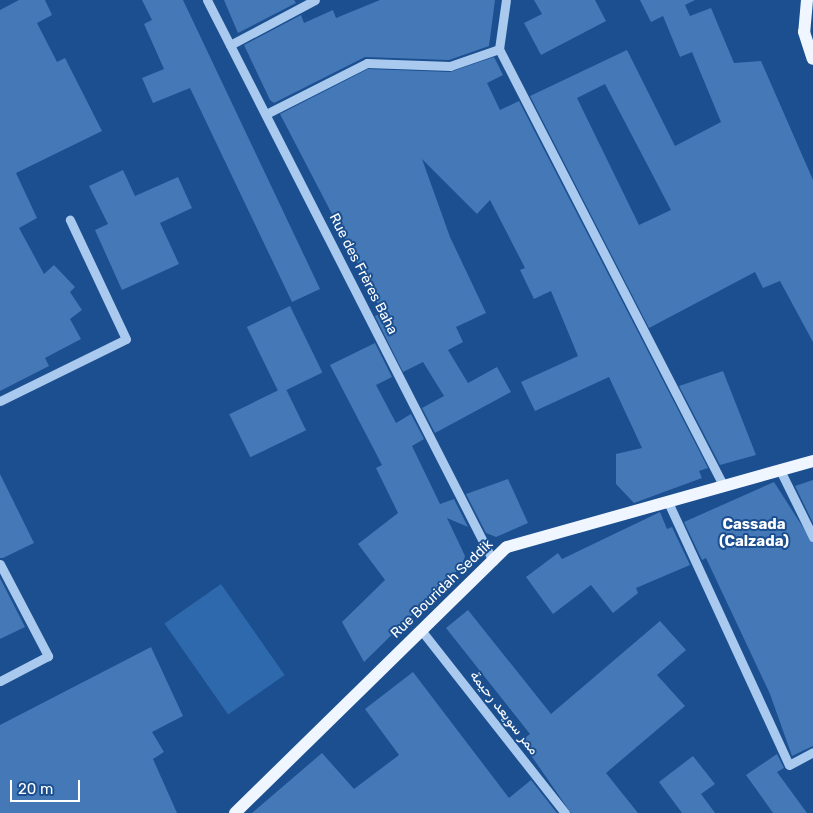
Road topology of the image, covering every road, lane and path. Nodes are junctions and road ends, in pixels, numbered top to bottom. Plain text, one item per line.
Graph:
1 (207, 0) edge
2 (316, 0) edge
3 (506, 0) edge
4 (806, 0) edge
5 (230, 45) junction
6 (499, 49) junction
7 (813, 59) edge
8 (266, 114) junction
9 (70, 220) dead end
10 (0, 401) edge
11 (813, 461) edge
12 (780, 470) junction
13 (724, 486) junction
14 (668, 502) junction
15 (813, 538) edge
16 (493, 561) junction
17 (0, 564) edge
18 (420, 630) junction
19 (0, 681) edge
20 (813, 752) edge
21 (235, 813) edge
22 (565, 813) edge

1 - 5 street, Rue des Frères Baha
2 - 5 street
3 - 6 street
4 - 7 main road
5 - 8 street, Rue des Frères Baha
6 - 8 street
6 - 13 street
8 - 16 street, Rue des Frères Baha
9 - 10 street
11 - 12 main road, Rue Bouridah Seddik
12 - 13 main road, Rue Bouridah Seddik
12 - 15 street
13 - 14 main road, Rue Bouridah Seddik
14 - 16 main road, Rue Bouridah Seddik
14 - 20 street
16 - 18 main road, Rue Bouridah Seddik
17 - 19 street
18 - 21 main road, Rue Bouridah Seddik
18 - 22 street, ممر سويعد رحيمة

